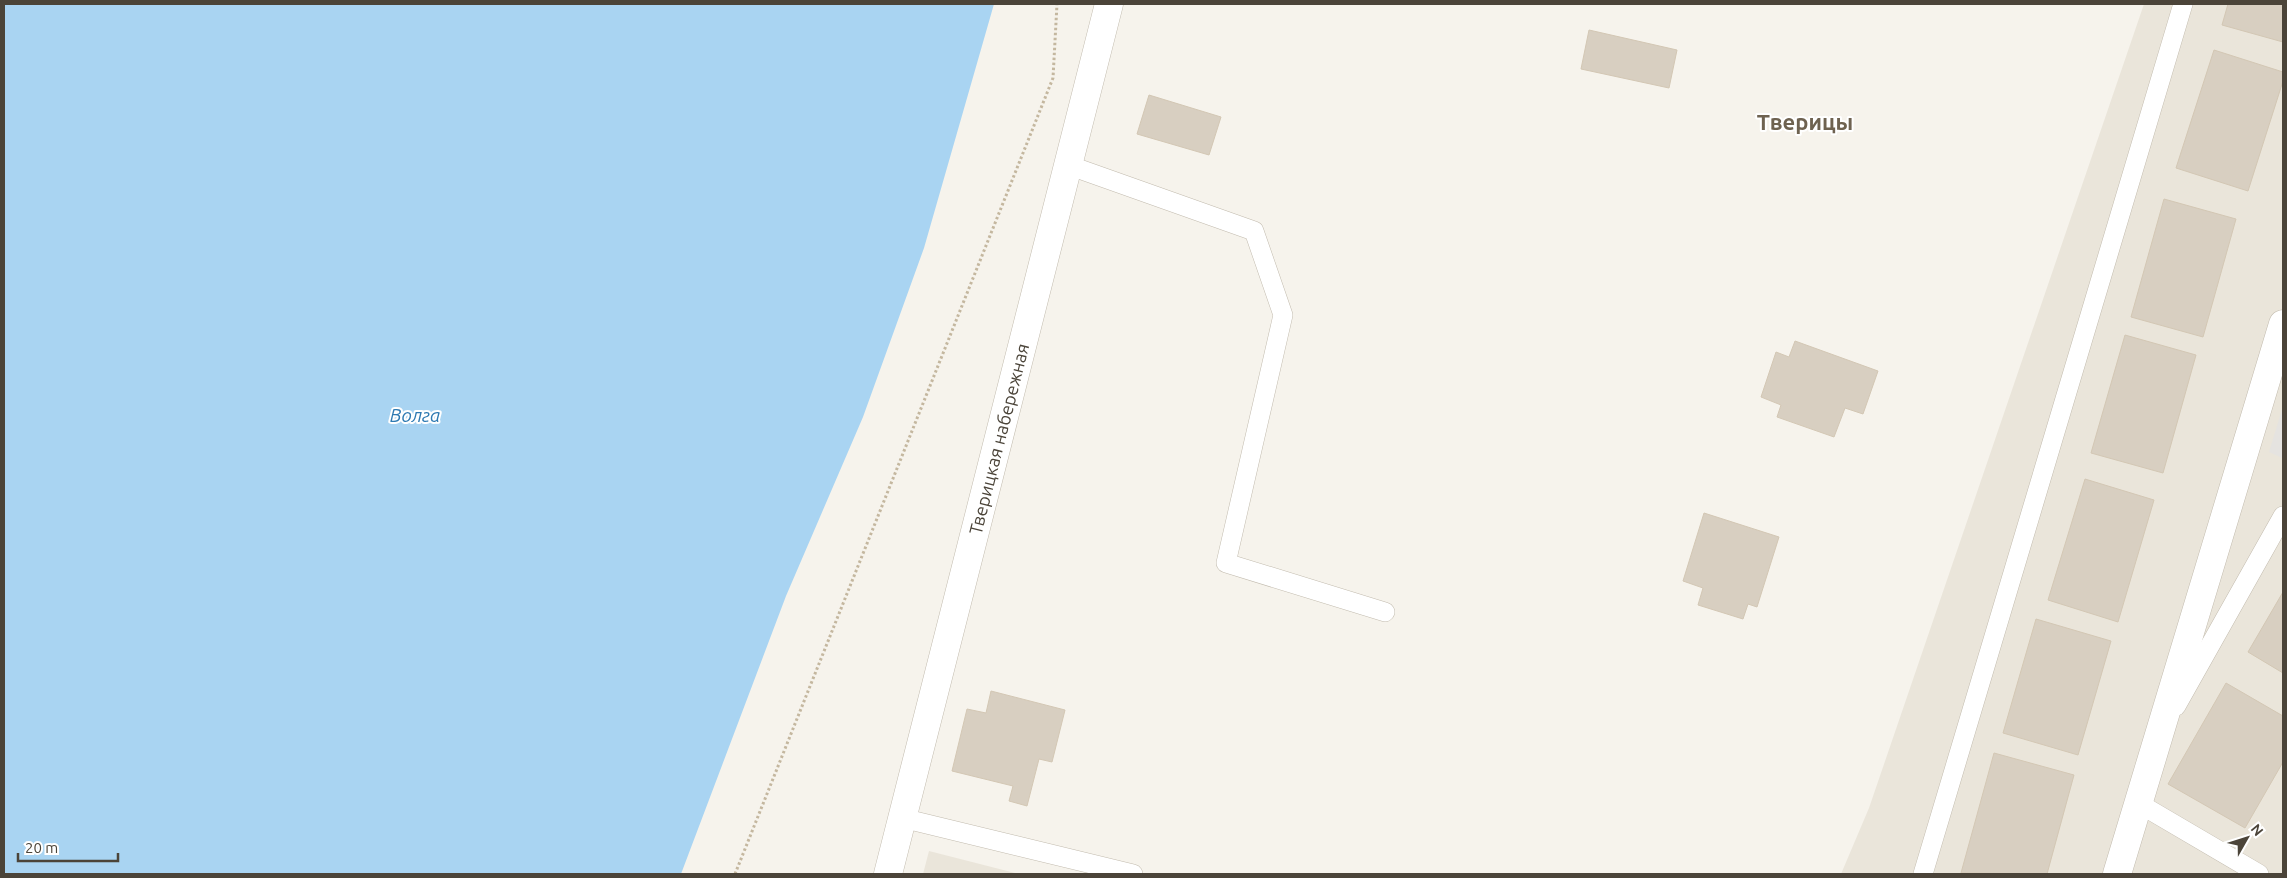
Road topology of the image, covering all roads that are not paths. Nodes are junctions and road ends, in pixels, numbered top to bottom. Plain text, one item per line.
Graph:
1 (1109, 4) edge
2 (2183, 4) edge
3 (1068, 165) junction
4 (2283, 324) edge
5 (2283, 516) edge
6 (1385, 612) dead end
7 (2157, 740) junction
8 (2138, 803) junction
9 (902, 818) junction
10 (888, 874) edge
11 (1132, 874) edge
12 (1922, 874) edge
13 (2117, 874) edge
14 (2259, 874) edge

1 - 3 street, Тверицкая набережная
2 - 12 lane
3 - 6 lane
3 - 9 street, Тверицкая набережная
4 - 7 street
5 - 7 lane
7 - 8 street
8 - 13 street
8 - 14 lane
9 - 10 street, Тверицкая набережная
9 - 11 lane

